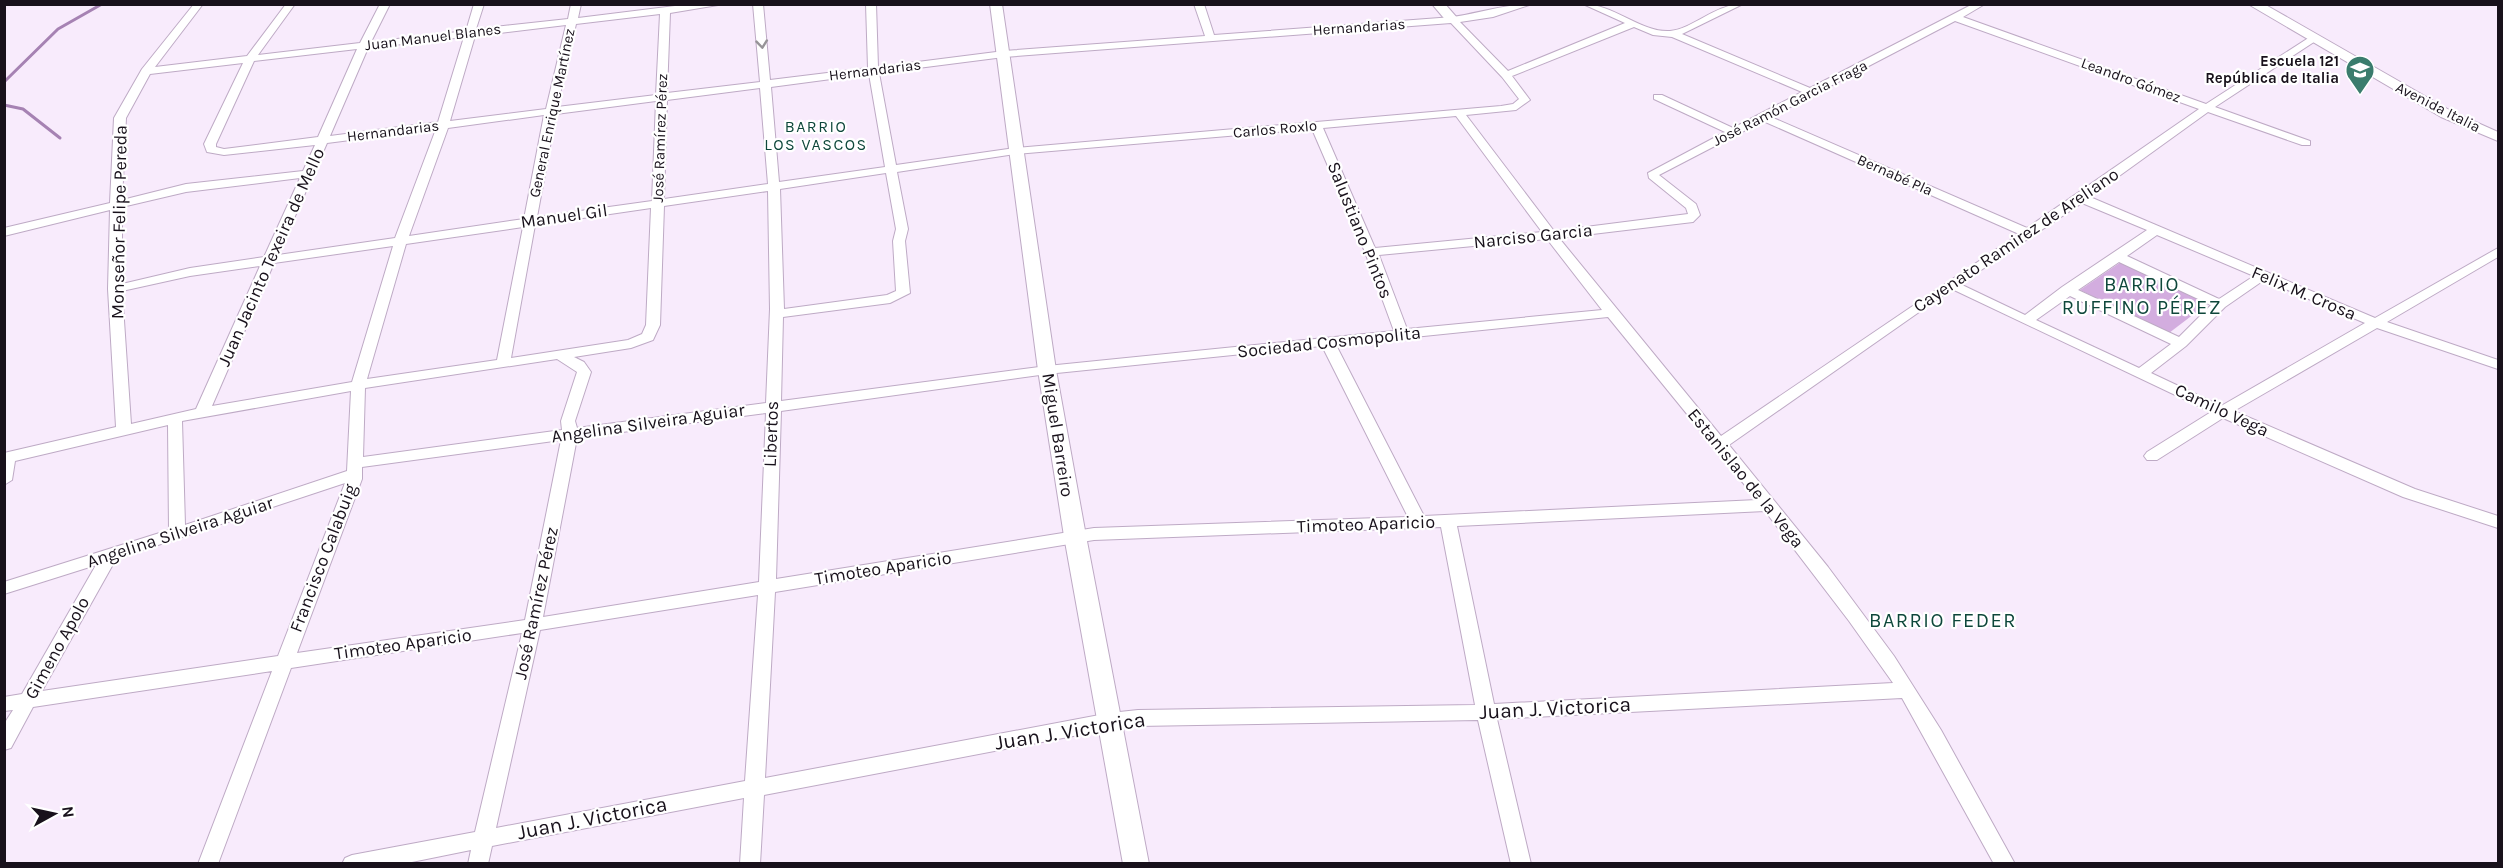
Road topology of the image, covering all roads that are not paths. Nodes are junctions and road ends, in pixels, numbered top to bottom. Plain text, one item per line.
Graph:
1 (199, 4) edge
2 (291, 4) edge
3 (385, 4) edge
4 (478, 4) edge
5 (576, 4) edge
6 (720, 4) edge
7 (758, 4) edge
8 (871, 4) edge
9 (996, 4) edge
10 (1199, 4) edge
11 (1438, 4) edge
12 (1528, 4) edge
13 (1587, 4) edge
14 (1981, 4) edge
15 (2254, 4) edge
16 (1733, 5) edge
17 (665, 11) junction
18 (1955, 18) junction
19 (1453, 20) junction
20 (571, 22) junction
21 (1632, 24) junction
22 (470, 33) junction
23 (1674, 34) junction
24 (1210, 37) junction
25 (2313, 38) junction
26 (366, 45) junction
27 (1004, 54) junction
28 (250, 59) junction
29 (873, 70) junction
30 (146, 71) junction
31 (1506, 75) junction
32 (767, 83) junction
33 (1810, 92) junction
34 (662, 96) junction
35 (1658, 98) dead end
36 (2208, 107) junction
37 (552, 110) junction
38 (1459, 113) junction
39 (1762, 117) junction
40 (443, 125) junction
41 (1317, 125) junction
42 (1734, 132) junction
43 (2499, 137) edge
44 (324, 140) junction
45 (2306, 143) dead end
46 (1015, 151) junction
47 (891, 168) junction
48 (307, 174) junction
49 (774, 187) junction
50 (2081, 198) junction
51 (658, 203) junction
52 (116, 204) junction
53 (1694, 215) joint
54 (530, 221) junction
55 (2156, 230) junction
56 (4, 232) edge
57 (2028, 233) junction
58 (1550, 235) junction
59 (401, 240) junction
60 (1371, 252) junction
61 (2499, 252) edge
62 (2118, 257) junction
63 (267, 261) junction
64 (2262, 276) junction
65 (1951, 284) junction
66 (115, 289) junction
67 (2067, 290) junction
68 (2220, 304) junction
69 (1611, 313) junction
70 (777, 314) junction
71 (2026, 321) junction
72 (2376, 323) junction
73 (1402, 334) junction
74 (1328, 342) junction
75 (2181, 343) junction
76 (560, 355) junction
77 (503, 364) junction
78 (2499, 365) edge
79 (1047, 370) junction
80 (2142, 373) junction
81 (358, 385) junction
82 (772, 406) junction
83 (202, 412) junction
84 (2222, 412) junction
85 (175, 418) junction
86 (124, 429) junction
87 (570, 433) junction
88 (1720, 444) junction
89 (2152, 456) dead end
90 (6, 458) edge
91 (355, 469) junction
92 (4, 480) edge
93 (1768, 505) junction
94 (1448, 521) junction
95 (1419, 522) junction
96 (2499, 522) edge
97 (177, 534) junction
98 (1075, 537) junction
99 (110, 555) junction
100 (767, 587) junction
101 (4, 588) edge
102 (533, 625) junction
103 (284, 661) junction
104 (1907, 690) junction
105 (28, 700) junction
106 (4, 704) edge
107 (1486, 712) junction
108 (1110, 721) junction
109 (4, 742) edge
110 (756, 787) junction
111 (483, 838) junction
112 (208, 864) edge
113 (352, 864) edge
114 (478, 864) edge
115 (750, 864) edge
116 (1136, 864) edge
117 (1521, 864) edge
118 (2005, 864) edge

1 - 30 street, Monseñor Felipe Pereda
2 - 28 street
3 - 26 street, Juan Jacinto Texeira de Mello
4 - 22 street, Francisco Calabuig
5 - 20 street, General Enrique Martínez
6 - 17 street, Juan Manuel Blanes
7 -> 32 street, Libertos
8 - 29 street
9 - 27 street, Miguel Barreiro
10 - 24 street
11 - 19 street
12 - 19 street, Hernandarias
13 - 21 street
14 - 18 street, José Ramón Garcia Fraga
15 - 25 street, Avenida Italia
16 - 23 street
17 - 20 street, Juan Manuel Blanes
17 - 34 street, José Ramírez Pérez
18 - 33 street, José Ramón Garcia Fraga
18 - 36 street, Leandro Gómez
19 - 24 street, Hernandarias
19 - 31 street
20 - 22 street, Juan Manuel Blanes
20 - 37 street, General Enrique Martínez
21 - 23 street
21 - 31 street
22 - 26 street, Juan Manuel Blanes
22 - 40 street, Francisco Calabuig
23 - 33 street
24 - 27 street, Hernandarias
25 - 36 street, Cayenato Ramirez de Areliano
25 - 43 street, Avenida Italia
26 - 28 street, Juan Manuel Blanes
26 - 44 street, Juan Jacinto Texeira de Mello
27 - 29 street, Hernandarias
27 - 46 street, Miguel Barreiro
28 - 30 street, Juan Manuel Blanes
28 - 44 street, Hernandarias
29 - 32 street, Hernandarias
29 - 47 street
30 - 52 street, Monseñor Felipe Pereda
31 - 38 street, Carlos Roxlo
32 - 34 street, Hernandarias
32 - 49 street, Libertos
33 - 39 street, José Ramón Garcia Fraga
34 - 37 street, Hernandarias
34 - 51 street, José Ramírez Pérez
35 - 42 street
36 - 45 street, Leandro Gómez
36 - 50 street, Cayenato Ramirez de Areliano
37 - 40 street, Hernandarias
37 - 54 street, General Enrique Martínez
38 - 41 street, Carlos Roxlo
38 - 58 street, Estanislao de la Vega
39 - 42 street, José Ramón Garcia Fraga
39 - 57 street, Bernabé Pla
40 - 44 street, Hernandarias
40 - 59 street, Francisco Calabuig
41 - 46 street, Carlos Roxlo
41 - 60 street, Salustiano Pintos
42 - 53 street, José Ramón Garcia Fraga
44 - 48 street, Juan Jacinto Texeira de Mello
46 - 47 street, Manuel Gil
46 - 79 street, Miguel Barreiro
47 - 49 street, Manuel Gil
47 - 70 street
48 - 52 street
48 - 63 street, Juan Jacinto Texeira de Mello
49 - 51 street, Manuel Gil
49 - 70 street, Libertos
50 - 55 street, Felix M. Crosa
50 - 57 street, Cayenato Ramirez de Areliano
51 - 54 street, Manuel Gil
51 - 76 street, José Ramírez Pérez
52 - 56 street
52 - 66 street, Monseñor Felipe Pereda
53 - 58 street, Narciso Garcia
54 - 59 street, Manuel Gil
54 - 77 street, General Enrique Martínez
55 - 62 street
55 - 64 street, Felix M. Crosa
57 - 65 street, Cayenato Ramirez de Areliano
58 - 60 street, Narciso Garcia
58 - 69 street, Estanislao de la Vega
59 - 63 street, Manuel Gil
59 - 81 street, Francisco Calabuig
60 - 73 street, Salustiano Pintos
61 - 72 street
62 - 67 street
62 - 68 street
63 - 66 street, Manuel Gil
63 - 83 street, Juan Jacinto Texeira de Mello
64 - 68 street
64 - 72 street, Felix M. Crosa
65 - 71 street, Camilo Vega
65 - 88 street, Cayenato Ramirez de Areliano
66 - 86 street, Monseñor Felipe Pereda
67 - 71 street
67 - 75 street
68 - 75 street
69 - 73 street, Sociedad Cosmopolita
69 - 88 street, Estanislao de la Vega
70 - 82 street, Libertos
71 - 80 street, Camilo Vega
72 - 78 street, Felix M. Crosa
72 - 84 street
73 - 74 street, Sociedad Cosmopolita
74 - 79 street, Sociedad Cosmopolita
74 - 95 street
75 - 80 street
76 - 77 street
76 - 87 street, José Ramírez Pérez
77 - 81 street
79 - 82 street, Angelina Silveira Aguiar
79 - 98 street, Miguel Barreiro
80 - 84 street, Camilo Vega
81 - 83 street
81 - 91 street, Francisco Calabuig
82 - 87 street, Angelina Silveira Aguiar
82 - 100 street, Libertos
83 - 85 street
84 - 89 street
84 - 96 street, Camilo Vega
85 - 86 street
85 - 97 street
86 - 90 street
87 - 91 street, Angelina Silveira Aguiar
87 - 102 street, José Ramírez Pérez
88 - 93 street, Estanislao de la Vega
90 - 92 street
91 - 97 street, Angelina Silveira Aguiar
91 - 103 street, Francisco Calabuig
93 - 94 street, Timoteo Aparicio
93 - 104 street, Estanislao de la Vega
94 - 95 street, Timoteo Aparicio
94 - 107 street
95 - 98 street, Timoteo Aparicio
97 - 99 street, Angelina Silveira Aguiar
98 - 100 street, Timoteo Aparicio
98 - 108 street, Miguel Barreiro
99 - 101 street, Angelina Silveira Aguiar
99 - 105 street, Gimeno Apolo
100 - 102 street, Timoteo Aparicio
100 - 110 street, Libertos
102 - 103 street, Timoteo Aparicio
102 - 111 street, José Ramírez Pérez
103 - 105 street, Timoteo Aparicio
103 - 112 street, Francisco Calabuig
104 - 107 street, Juan J. Victorica
104 - 118 street, Estanislao de la Vega
105 - 106 street, Timoteo Aparicio
105 - 109 street, Gimeno Apolo
107 - 108 street, Juan J. Victorica
107 - 117 street
108 - 110 street, Juan J. Victorica
108 - 116 street, Miguel Barreiro
110 - 111 street, Juan J. Victorica
110 - 115 street, Libertos
111 - 113 street, Juan J. Victorica
111 - 114 street, José Ramírez Pérez

